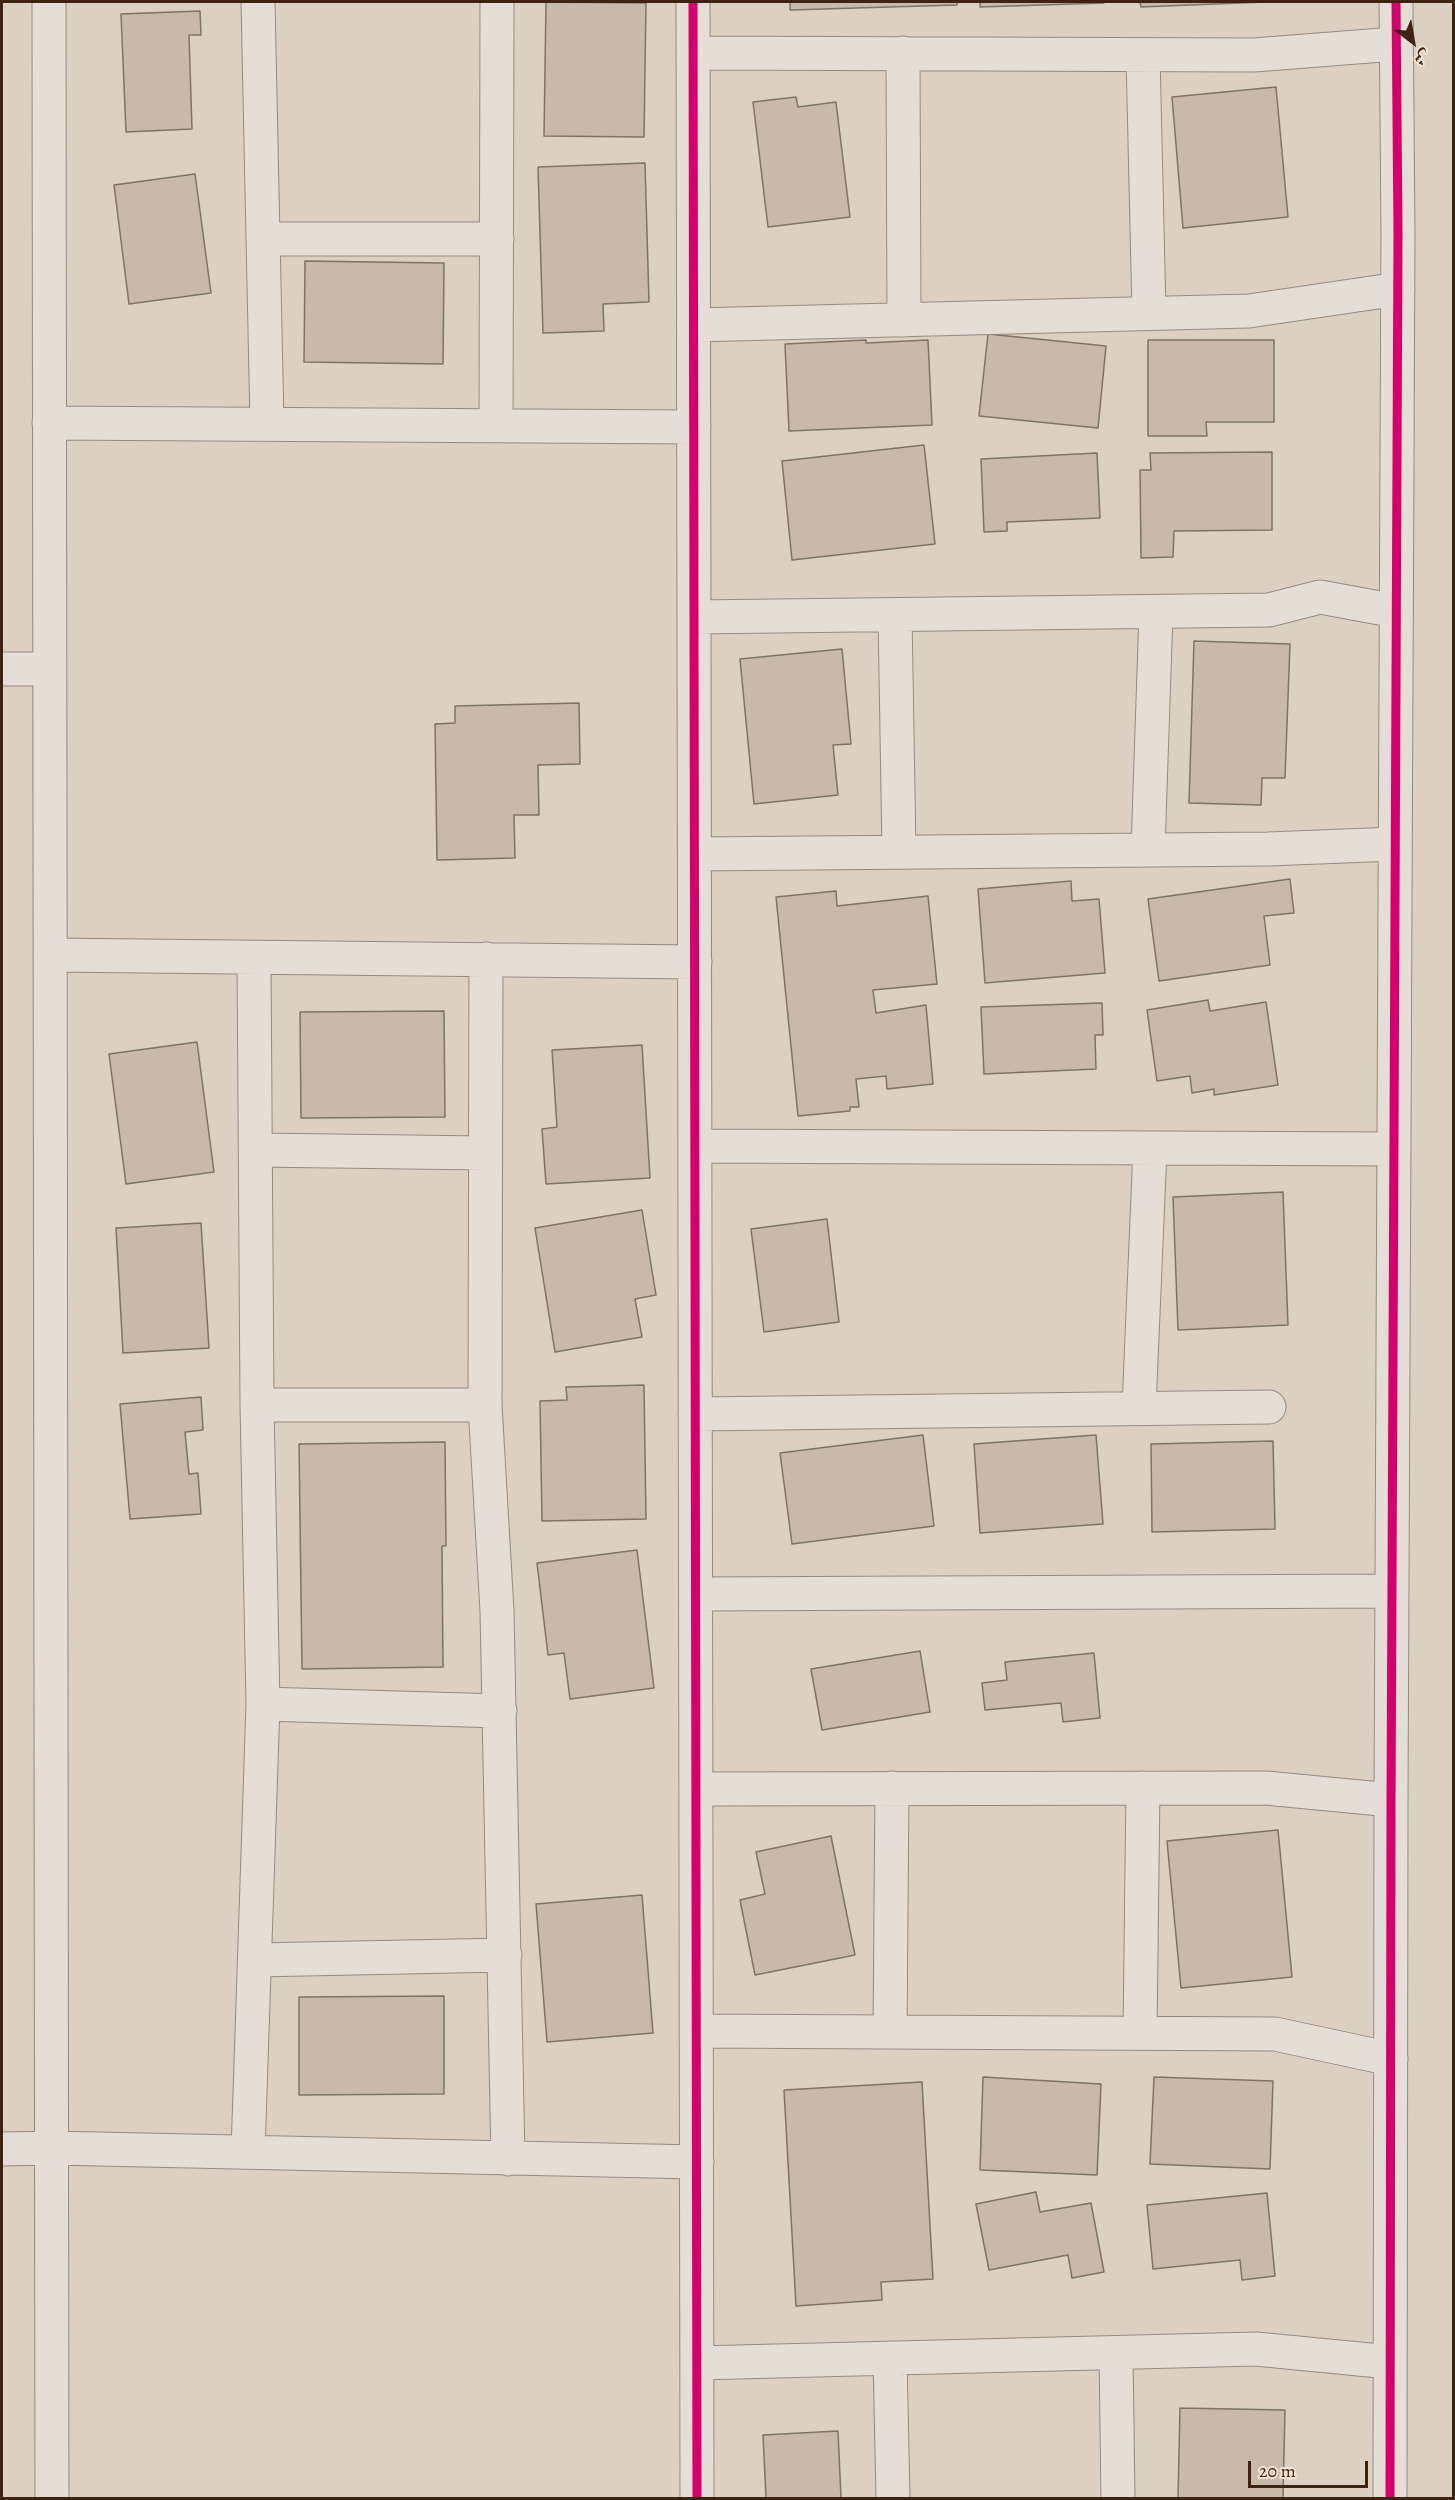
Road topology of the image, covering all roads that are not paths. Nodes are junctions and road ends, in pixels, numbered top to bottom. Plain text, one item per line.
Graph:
1 (49, 2) edge
2 (258, 2) edge
3 (498, 2) edge
4 (693, 2) edge
5 (1396, 2) edge
6 (1395, 44) junction
7 (693, 53) junction
8 (903, 53) junction
9 (1143, 55) junction
10 (263, 239) junction
11 (497, 239) junction
12 (1398, 289) junction
13 (1149, 313) junction
14 (904, 320) junction
15 (694, 325) junction
16 (49, 423) junction
17 (267, 424) junction
18 (496, 425) junction
19 (694, 427) junction
20 (1156, 612) junction
21 (1396, 612) junction
22 (895, 615) junction
23 (694, 617) junction
24 (2, 669) edge
25 (49, 669) junction
26 (1395, 844) junction
27 (1148, 850) junction
28 (899, 852) junction
29 (695, 854) junction
30 (50, 955) junction
31 (254, 958) junction
32 (486, 959) junction
33 (695, 962) junction
34 (695, 1146) junction
35 (1150, 1149) junction
36 (1394, 1149) junction
37 (256, 1150) junction
38 (485, 1153) junction
39 (257, 1404) junction
40 (485, 1405) junction
41 (1269, 1407) dead end
42 (1139, 1408) junction
43 (695, 1414) junction
44 (1392, 1591) junction
45 (696, 1594) junction
46 (263, 1704) junction
47 (500, 1711) junction
48 (892, 1788) junction
49 (1143, 1788) junction
50 (696, 1789) junction
51 (1391, 1800) junction
52 (505, 1955) junction
53 (255, 1960) junction
54 (697, 2031) junction
55 (890, 2032) junction
56 (1140, 2033) junction
57 (1391, 2059) junction
58 (52, 2148) junction
59 (2, 2149) edge
60 (248, 2152) junction
61 (508, 2158) junction
62 (697, 2162) junction
63 (1116, 2353) junction
64 (890, 2358) junction
65 (1390, 2362) junction
66 (697, 2363) junction
67 (52, 2499) edge
68 (698, 2499) edge
69 (893, 2499) edge
70 (1118, 2499) edge
71 (1390, 2499) edge

1 - 16 street
2 - 10 street
3 - 11 street
4 - 7 street
5 - 6 street
6 - 9 street
6 - 12 street
7 - 8 street
7 - 15 street
8 - 9 street
8 - 14 street
9 - 13 street
10 - 11 street
10 - 17 street
11 - 18 street
12 - 13 street
12 - 21 street
13 - 14 street
14 - 15 street
15 - 19 street
16 - 17 street
16 - 25 street
17 - 18 street
18 - 19 street
19 - 23 street
20 - 21 street
20 - 22 street
20 - 27 street
21 - 26 street
22 - 23 street
22 - 28 street
23 - 29 street
24 - 25 street
25 - 30 street
26 - 27 street
26 - 36 street
27 - 28 street
28 - 29 street
29 - 33 street
30 - 31 street
30 - 58 street
31 - 32 street
31 - 37 street
32 - 33 street
32 - 38 street
33 - 34 street
34 - 35 street
34 - 43 street
35 - 36 street
35 - 42 street
36 - 44 street
37 - 38 street
37 - 39 street
38 - 40 street
39 - 40 street
39 - 46 street
40 - 47 street
41 - 42 street
42 - 43 street
43 - 45 street
44 - 45 street
44 - 51 street
45 - 50 street
46 - 47 street
46 - 53 street
47 - 52 street
48 - 49 street
48 - 50 street
48 - 55 street
49 - 51 street
49 - 56 street
50 - 54 street
51 - 57 street
52 - 53 street
52 - 61 street
53 - 60 street
54 - 55 street
54 - 62 street
55 - 56 street
56 - 57 street
57 - 65 street
58 - 59 street
58 - 60 street
58 - 67 street
60 - 61 street
61 - 62 street
62 - 66 street
63 - 64 street
63 - 65 street
63 - 70 street
64 - 66 street
64 - 69 street
65 - 71 street
66 - 68 street

